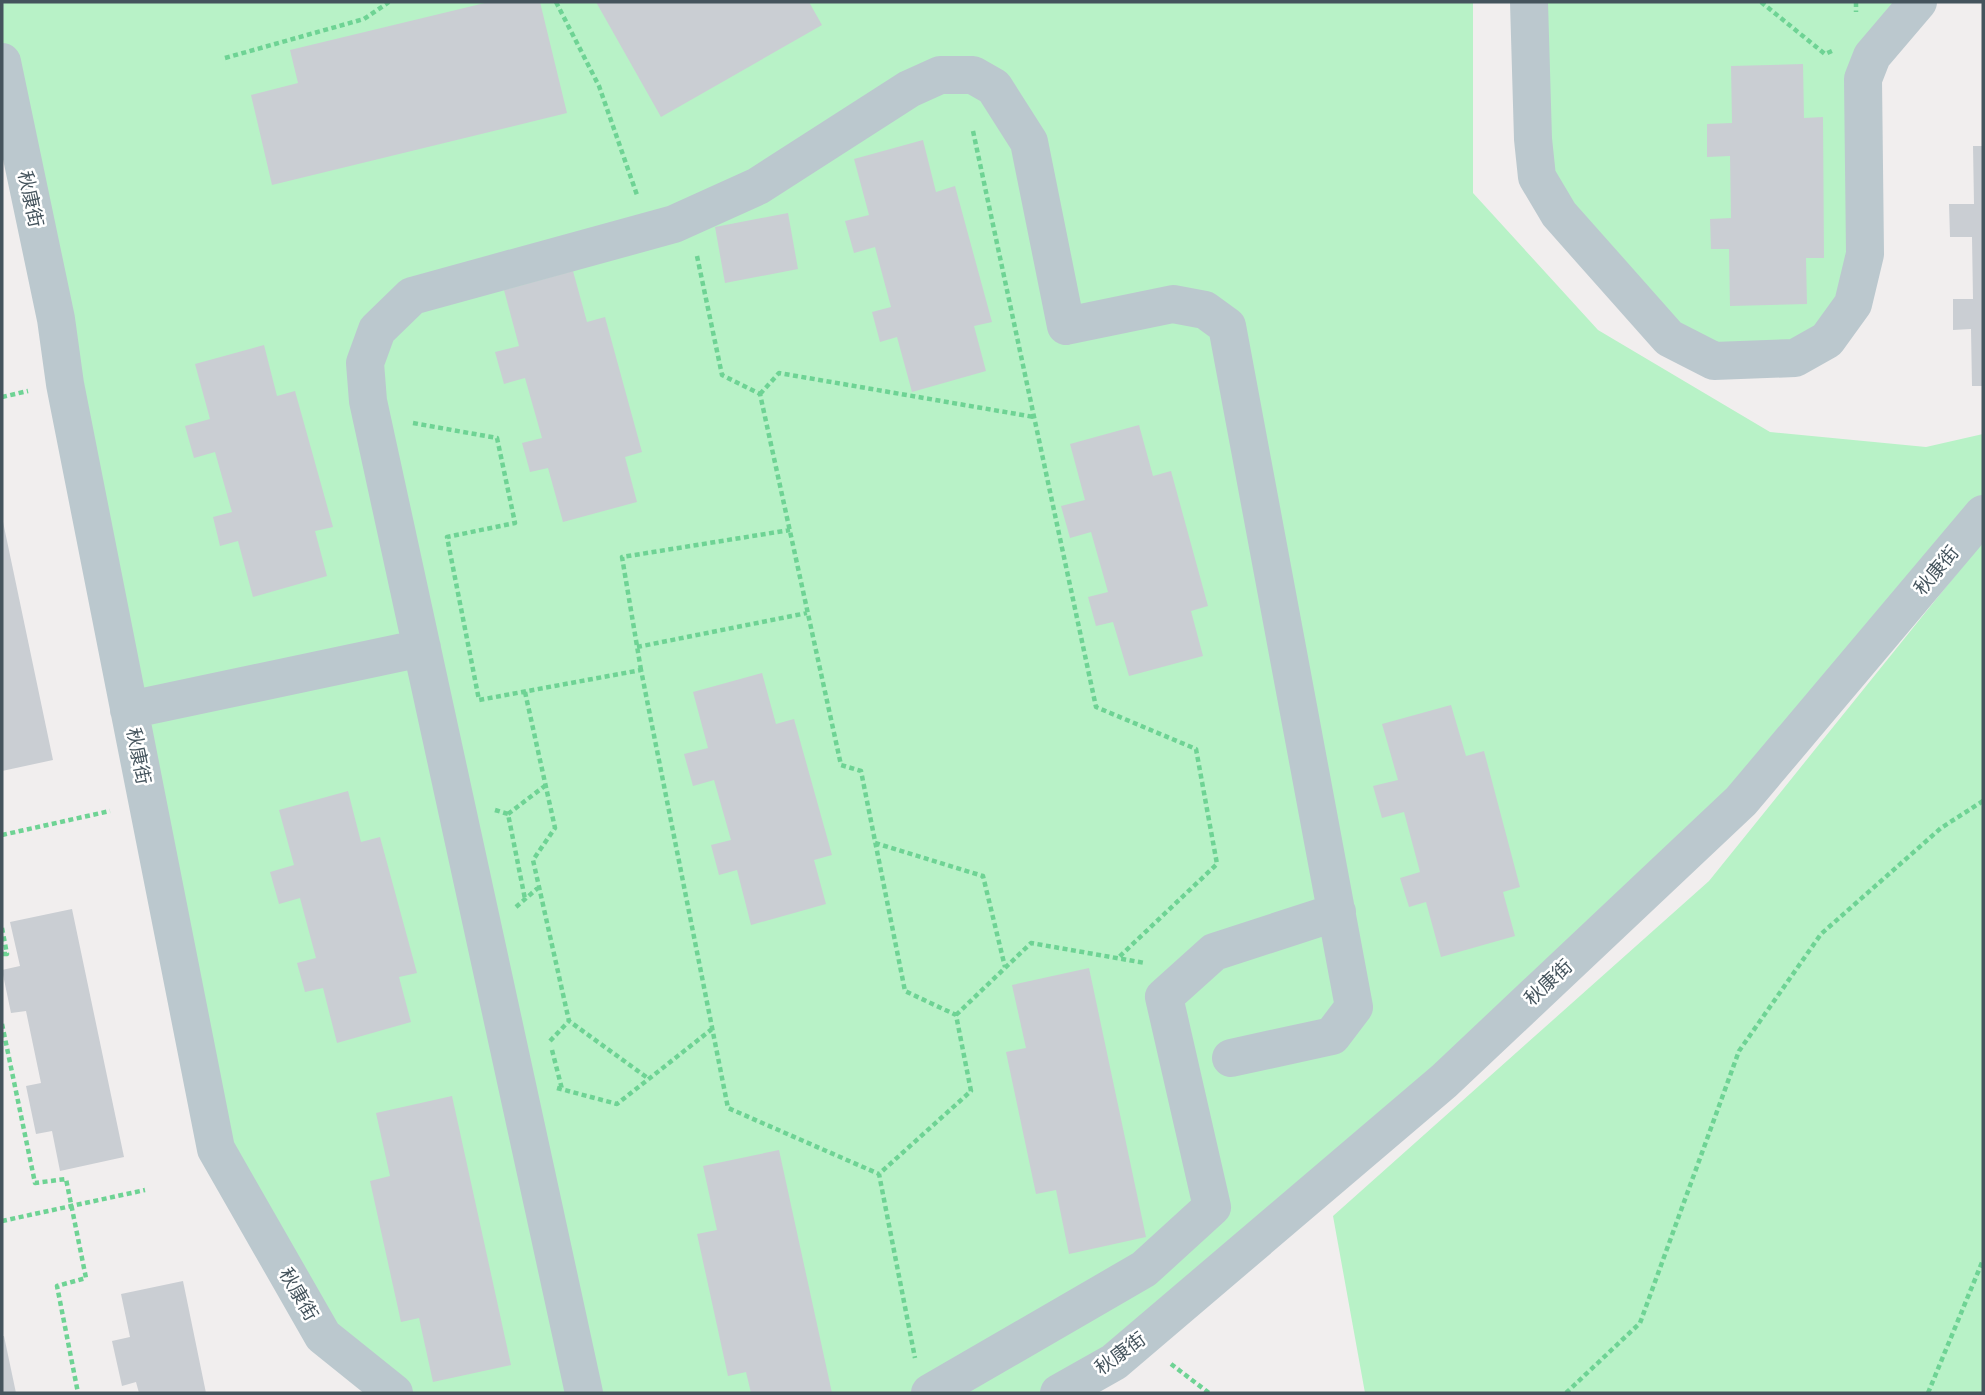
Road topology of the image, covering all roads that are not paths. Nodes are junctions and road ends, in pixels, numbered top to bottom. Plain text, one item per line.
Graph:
1 (1529, 2) edge
2 (1918, 2) edge
3 (2, 62) edge
4 (1983, 514) edge
5 (422, 648) junction
6 (129, 710) junction
7 (1337, 912) junction
8 (1231, 1058) dead end
9 (923, 1380) edge
10 (394, 1393) edge
11 (584, 1393) edge
12 (1059, 1393) edge

1 - 2 street
3 - 6 street, 秋康街
4 - 12 street, 秋康街
5 - 6 street
5 - 7 street
5 - 11 street
6 - 10 street, 秋康街
7 - 8 street
7 - 9 street

